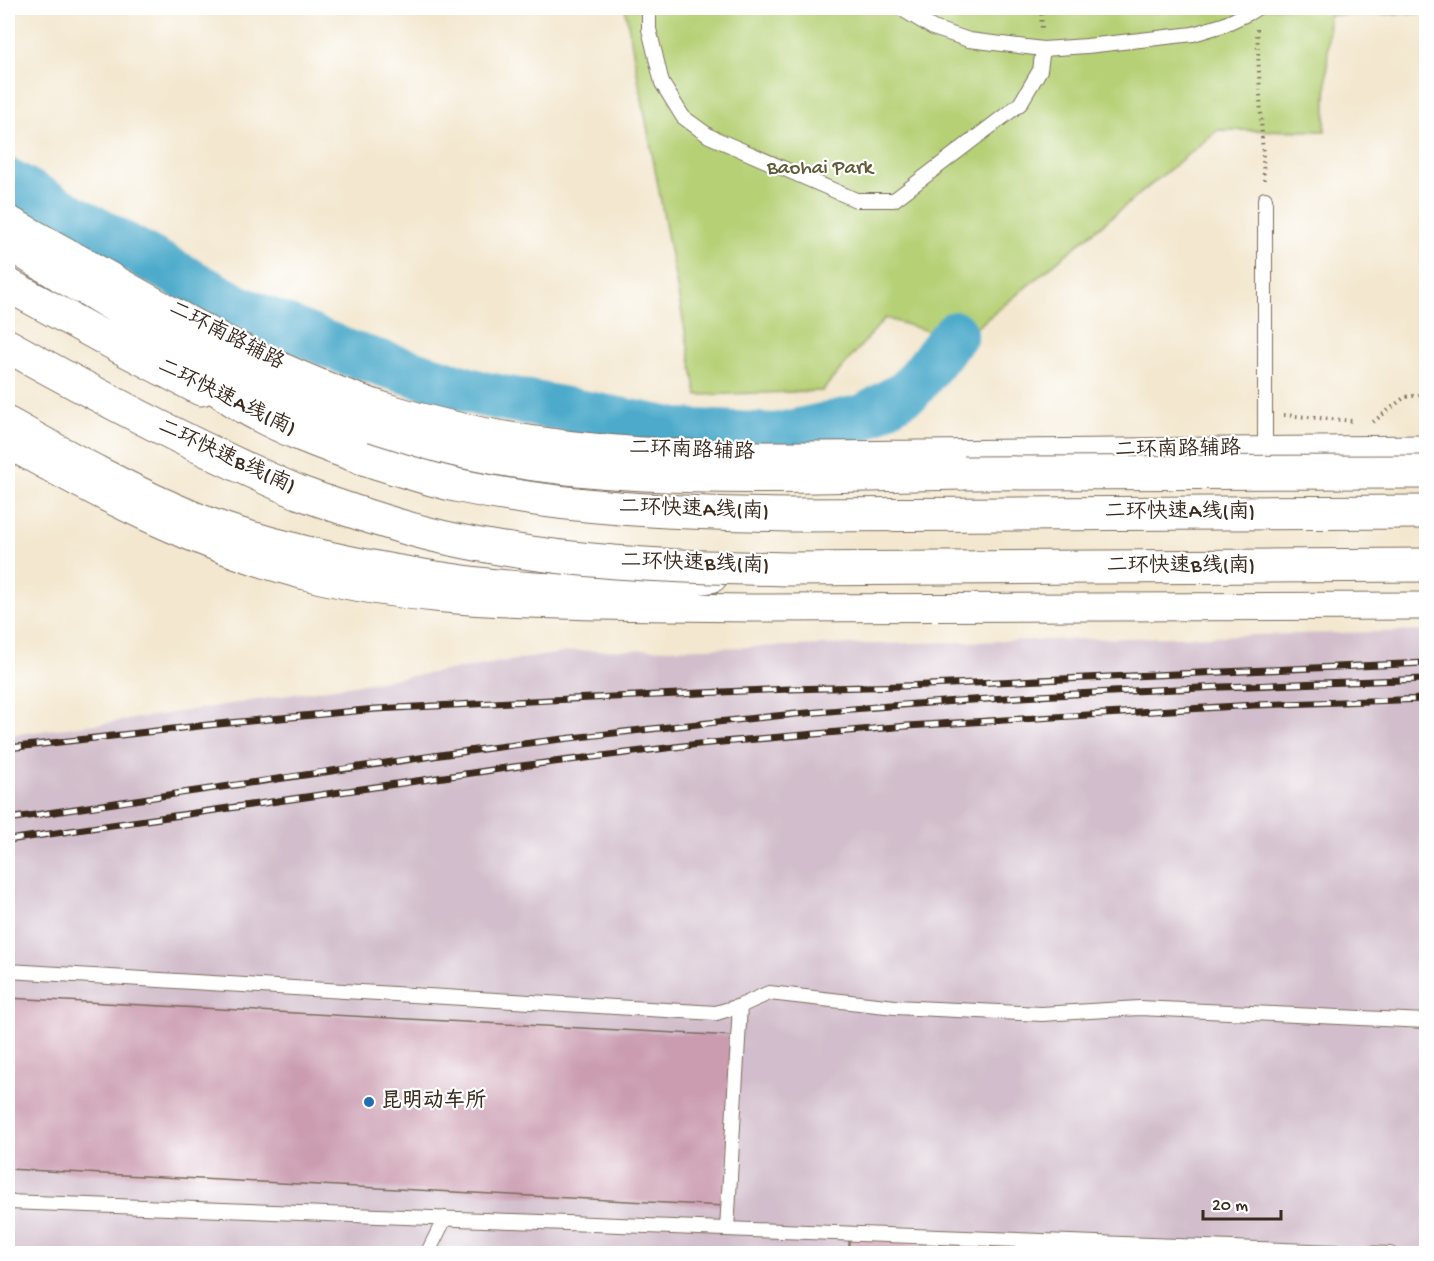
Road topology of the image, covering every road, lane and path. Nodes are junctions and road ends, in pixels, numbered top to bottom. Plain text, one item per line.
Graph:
1 (649, 8) edge
2 (900, 8) edge
3 (1257, 8) edge
4 (1043, 49) junction
5 (1265, 199) joint
6 (8, 219) edge
7 (8, 243) edge
8 (62, 276) junction
9 (8, 285) edge
10 (8, 346) edge
11 (8, 364) edge
12 (1426, 394) edge
13 (1264, 414) junction
14 (8, 424) edge
15 (8, 445) edge
16 (1426, 449) edge
17 (1264, 450) junction
18 (363, 458) junction
19 (1426, 472) edge
20 (963, 473) junction
21 (298, 492) junction
22 (634, 510) junction
23 (1426, 512) edge
24 (1265, 521) dead end
25 (886, 561) dead end
26 (1426, 566) edge
27 (1426, 606) edge
28 (8, 971) edge
29 (740, 1006) junction
30 (1426, 1021) edge
31 (8, 1202) edge
32 (445, 1218) junction
33 (726, 1229) junction
34 (427, 1254) edge
35 (1390, 1254) edge

1 - 4 lane
2 - 4 lane
3 - 4 lane
3 - 5 path
5 - 13 lane
6 - 17 street, 二环南路辅路
7 - 8 highway
8 - 18 highway
8 - 20 highway
9 - 18 highway, 二环快速A线(南)
10 - 21 highway, 二环快速B线(南)
11 - 21 highway
12 - 13 path
13 - 17 lane
14 - 25 highway
15 - 27 street
16 - 17 street, 二环南路辅路
17 - 24 lane
18 - 22 highway, 二环快速A线(南), bridge
19 - 20 highway, bridge
20 - 22 highway, bridge
21 - 26 highway, 二环快速B线(南), bridge
22 - 23 highway, 二环快速A线(南), bridge
28 - 29 lane
29 - 30 lane
29 - 33 lane
31 - 32 lane
32 - 33 lane
32 - 34 lane
33 - 35 lane

